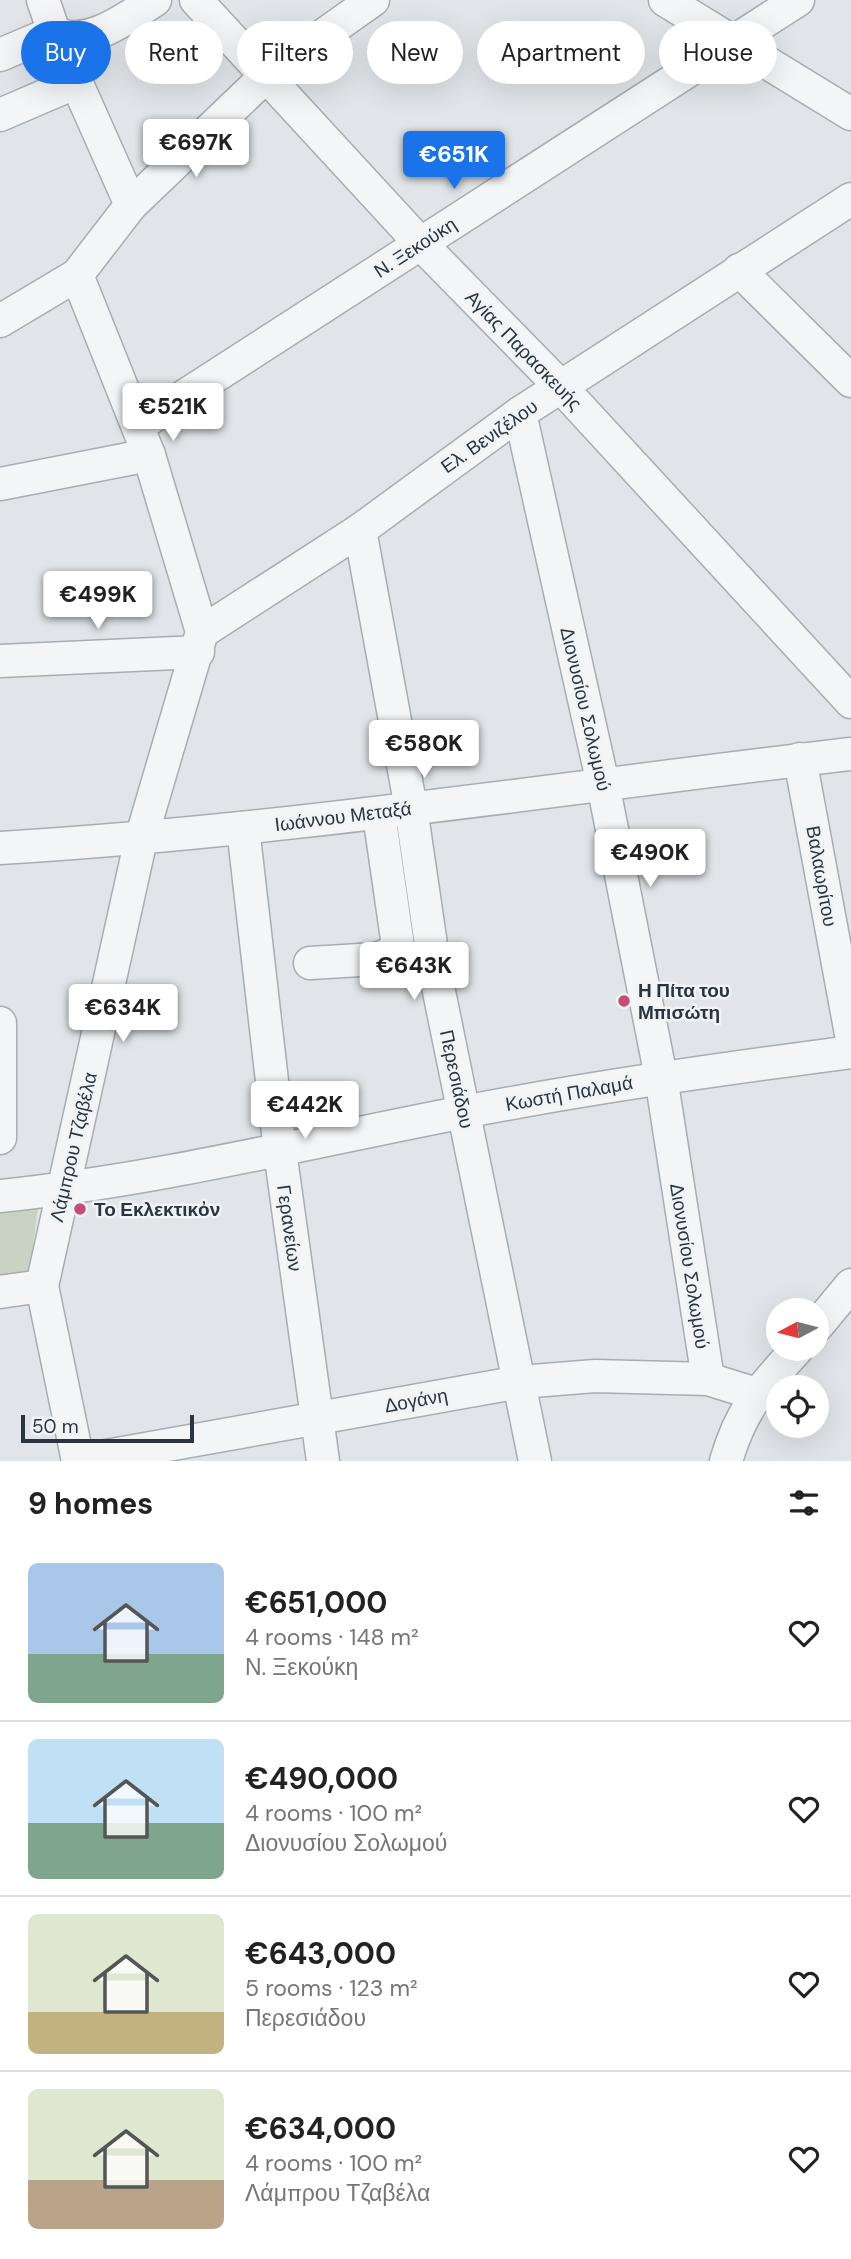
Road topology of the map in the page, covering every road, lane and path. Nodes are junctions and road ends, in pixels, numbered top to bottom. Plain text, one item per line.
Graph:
1 (43, 0) edge
2 (155, 0) edge
3 (196, 0) edge
4 (373, 0) edge
5 (665, 0) edge
6 (798, 0) edge
7 (50, 21) edge
8 (343, 21) edge
9 (699, 21) edge
10 (766, 21) edge
11 (111, 25) edge
12 (237, 43) edge
13 (21, 46) edge
14 (0, 55) edge
15 (777, 69) edge
16 (72, 84) edge
17 (78, 84) edge
18 (258, 84) edge
19 (275, 84) edge
20 (668, 84) edge
21 (851, 114) edge
22 (0, 115) edge
23 (851, 199) edge
24 (131, 205) junction
25 (421, 243) junction
26 (739, 270) junction
27 (78, 275) junction
28 (0, 320) edge
29 (851, 381) edge
30 (561, 387) junction
31 (520, 413) junction
32 (138, 426) junction
33 (149, 455) junction
34 (0, 484) edge
35 (360, 530) junction
36 (200, 642) junction
37 (0, 662) edge
38 (851, 702) edge
39 (851, 754) edge
40 (800, 760) junction
41 (603, 784) junction
42 (411, 808) junction
43 (379, 814) junction
44 (243, 828) junction
45 (141, 839) junction
46 (0, 848) edge
47 (310, 963) dead end
48 (0, 1023) edge
49 (851, 1034) edge
50 (851, 1052) edge
51 (661, 1077) junction
52 (464, 1112) junction
53 (0, 1138) edge
54 (280, 1151) junction
55 (64, 1190) junction
56 (0, 1196) edge
57 (851, 1285) edge
58 (42, 1286) junction
59 (0, 1292) edge
60 (830, 1310) edge
61 (785, 1362) edge
62 (708, 1379) junction
63 (520, 1382) junction
64 (756, 1394) junction
65 (316, 1418) junction
66 (78, 1461) edge
67 (323, 1461) edge
68 (535, 1461) edge
69 (726, 1461) edge

1 - 7 street
2 - 11 street
3 - 12 street, Αγίας Παρασκευής
4 - 8 street
5 - 9 street
6 - 10 street, Ν. Ξεκούκη
13 - 14 street
15 - 21 street
16 - 22 street
17 - 24 street
18 - 24 street
19 - 25 street, Αγίας Παρασκευής
20 - 25 street, Ν. Ξεκούκη
23 - 26 street, Ελ. Βενιζέλου
24 - 27 street
25 - 30 street, Αγίας Παρασκευής
25 - 32 street, Ν. Ξεκούκη
26 - 29 street
26 - 30 street, Ελ. Βενιζέλου
27 - 28 street
27 - 32 street
30 - 31 street, Ελ. Βενιζέλου
30 - 38 street, Αγίας Παρασκευής
31 - 35 street, Ελ. Βενιζέλου
31 - 41 street, Διονυσίου Σολωμού
32 - 33 street
33 - 34 street
33 - 36 street
35 - 36 street, Ελ. Βενιζέλου
35 - 42 street, Περεσιάδου
36 - 37 street
36 - 45 street, Λάμπρου Τζαβέλα
39 - 40 street, Ιωάννου Μεταξά
40 - 41 street, Ιωάννου Μεταξά
40 - 49 street, Βαλαωρίτου
41 - 42 street, Ιωάννου Μεταξά
41 - 51 street, Διονυσίου Σολωμού
42 - 43 street, Ιωάννου Μεταξά
42 - 52 street, Περεσιάδου
43 - 44 street, Ιωάννου Μεταξά
43 - 47 street
44 - 45 street, Ιωάννου Μεταξά
44 - 54 street, Γερανείων
45 - 46 street, Ιωάννου Μεταξά
45 - 55 street, Λάμπρου Τζαβέλα
48 - 53 street
50 - 51 street, Κωστή Παλαμά
51 - 52 street, Κωστή Παλαμά
51 - 62 street, Διονυσίου Σολωμού
52 - 54 street, Κωστή Παλαμά
52 - 63 street, Περεσιάδου
54 - 55 street, Κωστή Παλαμά
54 - 65 street, Γερανείων
55 - 56 street, Κωστή Παλαμά
55 - 58 street, Λάμπρου Τζαβέλα
57 - 60 street
58 - 59 street
58 - 66 street, Λάμπρου Τζαβέλα
61 - 64 street
62 - 63 street, Δογάνη
62 - 64 street, Δογάνη
63 - 65 street, Δογάνη
63 - 68 street, Περεσιάδου
64 - 69 street
65 - 66 street, Δογάνη
65 - 67 street, Γερανείων

